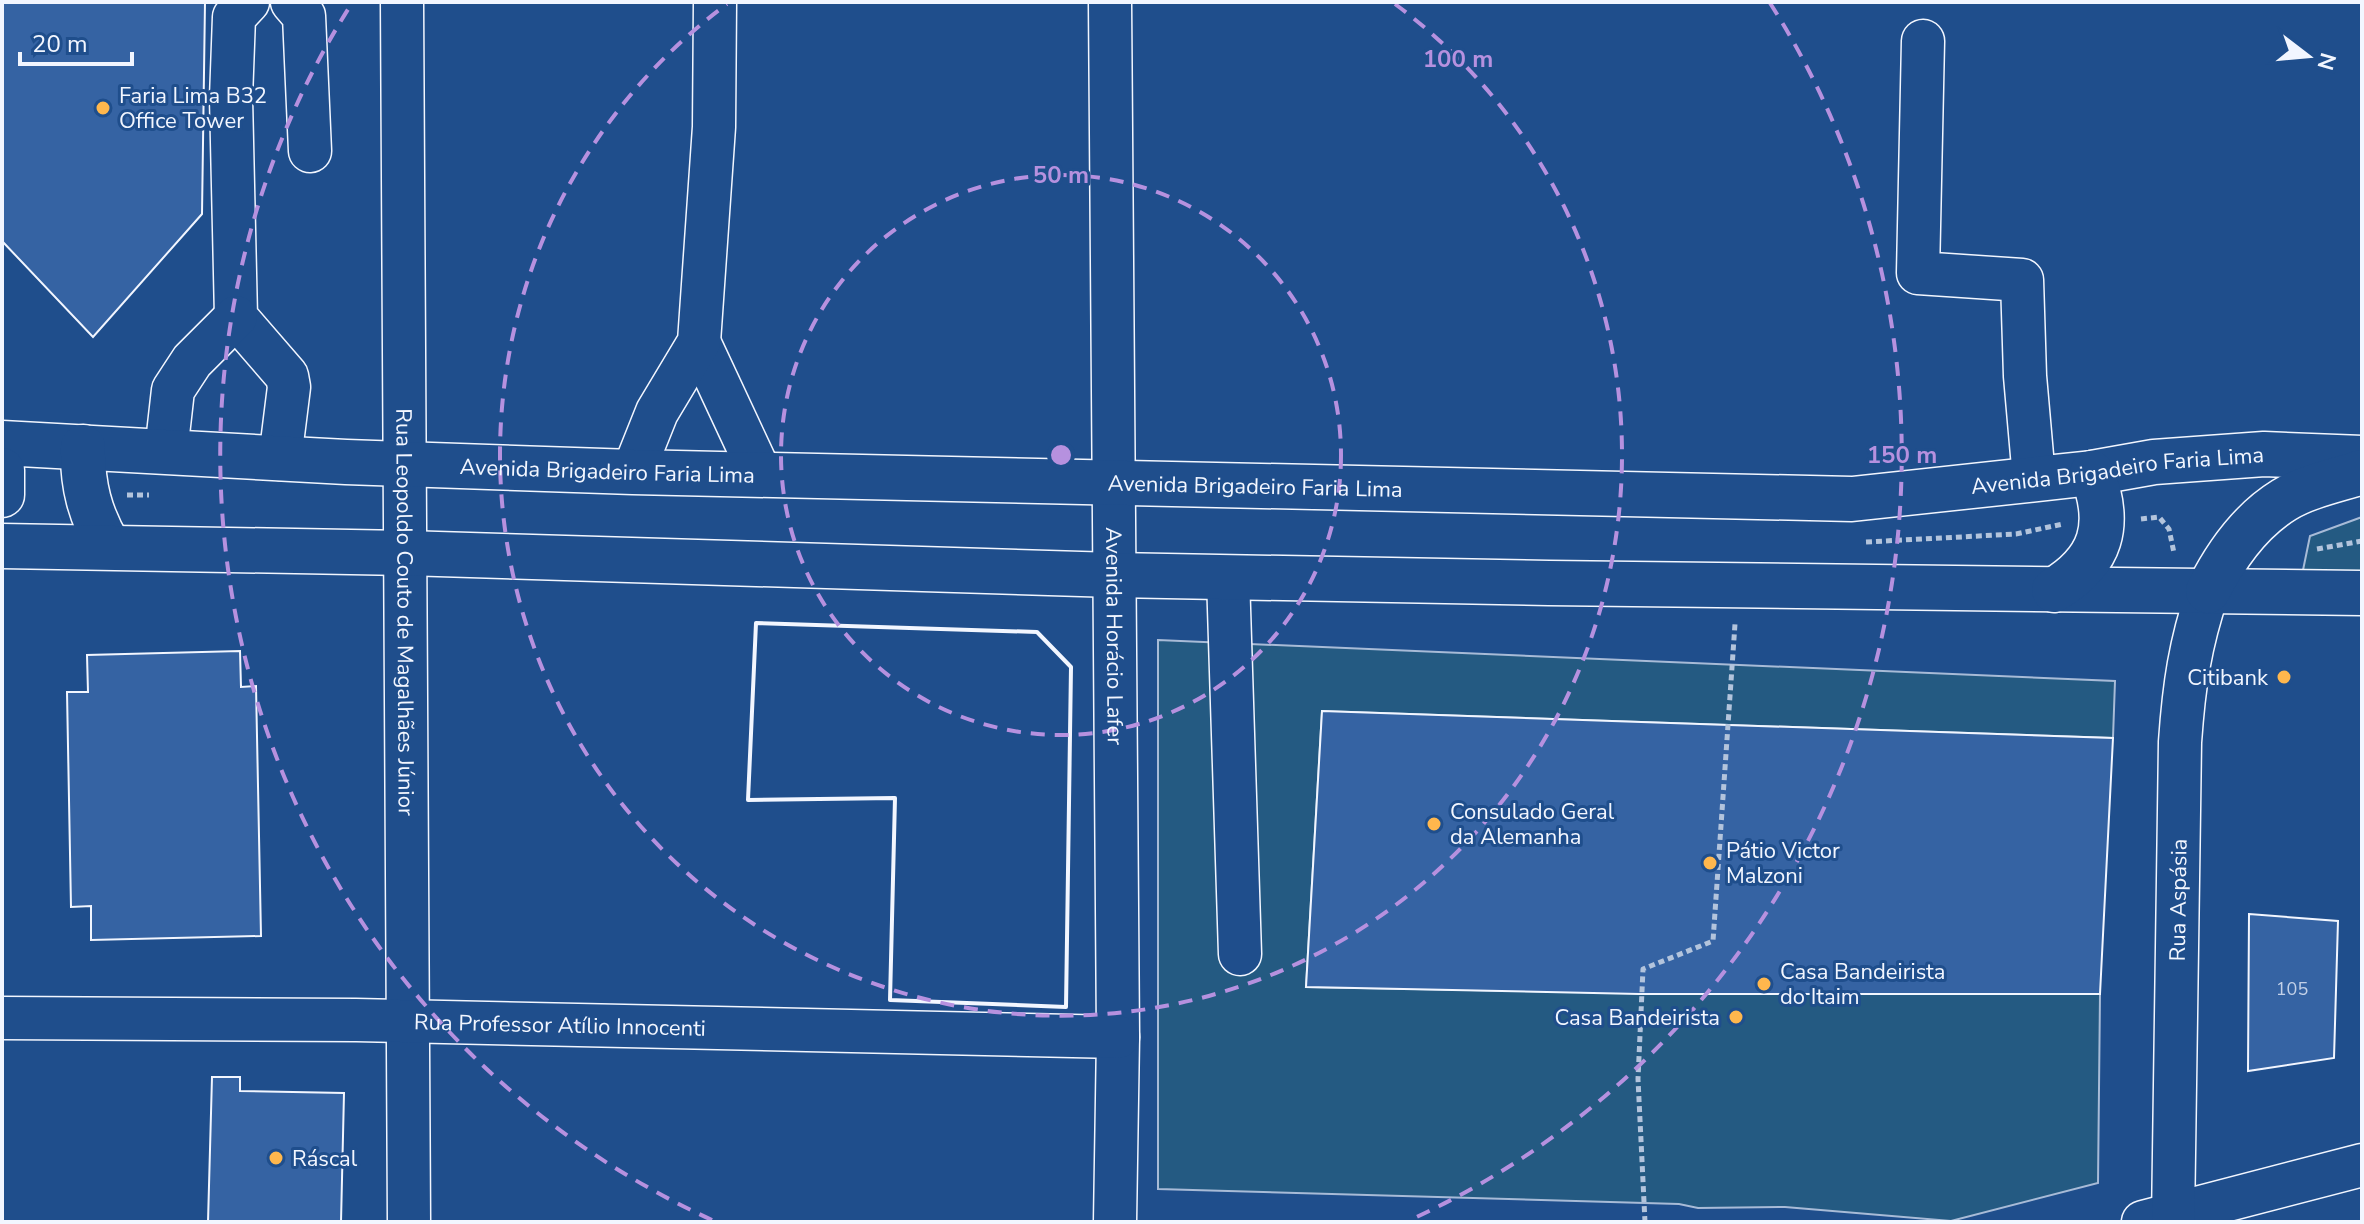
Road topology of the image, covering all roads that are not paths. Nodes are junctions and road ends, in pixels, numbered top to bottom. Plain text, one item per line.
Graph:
1 (248, 2) edge
2 (292, 2) edge
3 (402, 2) edge
4 (715, 2) edge
5 (1110, 2) edge
6 (1923, 41) dead end
7 (310, 151) dead end
8 (236, 317) junction
9 (699, 342) junction
10 (2, 443) edge
11 (83, 447) junction
12 (166, 452) junction
13 (2362, 458) edge
14 (280, 459) junction
15 (405, 464) junction
16 (2, 470) edge
17 (633, 472) junction
18 (2362, 472) edge
19 (2092, 473) junction
20 (761, 475) junction
21 (2034, 478) junction
22 (1113, 482) junction
23 (2, 495) edge
24 (2, 546) edge
25 (109, 547) junction
26 (406, 553) junction
27 (1114, 575) junction
28 (1228, 577) junction
29 (2054, 590) junction
30 (2208, 591) junction
31 (2362, 593) edge
32 (1240, 954) dead end
33 (2, 1018) edge
34 (407, 1023) junction
35 (1118, 1037) junction
36 (2362, 1165) edge
37 (2163, 1220) edge
38 (409, 1222) edge
39 (1115, 1222) edge

1 - 8 street
2 - 7 street
3 - 15 street, Rua Leopoldo Couto de Magalhães Júnior
4 - 9 street
5 - 22 street, Avenida Horácio Lafer
6 - 21 street
8 - 12 street
8 - 14 street
9 - 17 street
9 - 20 street
10 - 11 highway, Avenida Brigadeiro Faria Lima
11 - 12 highway, Avenida Brigadeiro Faria Lima
11 - 25 highway
12 - 14 highway, Avenida Brigadeiro Faria Lima
13 - 19 highway, Avenida Brigadeiro Faria Lima
14 - 15 highway, Avenida Brigadeiro Faria Lima
15 - 17 highway, Avenida Brigadeiro Faria Lima
15 - 26 street, Rua Leopoldo Couto de Magalhães Júnior
16 - 23 highway
17 - 20 highway, Avenida Brigadeiro Faria Lima
18 - 30 highway
19 - 21 highway, Avenida Brigadeiro Faria Lima
19 - 29 highway
20 - 22 highway, Avenida Brigadeiro Faria Lima
21 - 22 highway, Avenida Brigadeiro Faria Lima
22 - 27 street, Avenida Horácio Lafer
24 - 25 highway
25 - 26 highway
26 - 27 highway
26 - 34 street, Rua Leopoldo Couto de Magalhães Júnior
27 - 28 highway
27 - 35 street, Avenida Horácio Lafer
28 - 29 highway
28 - 32 street
29 - 30 highway
30 - 31 highway
30 - 37 street, Rua Aspásia
33 - 34 street, Rua Professor Atílio Innocenti
34 - 35 street, Rua Professor Atílio Innocenti
34 - 38 street, Rua Leopoldo Couto de Magalhães Júnior
35 - 39 street, Avenida Horácio Lafer
36 - 37 street

